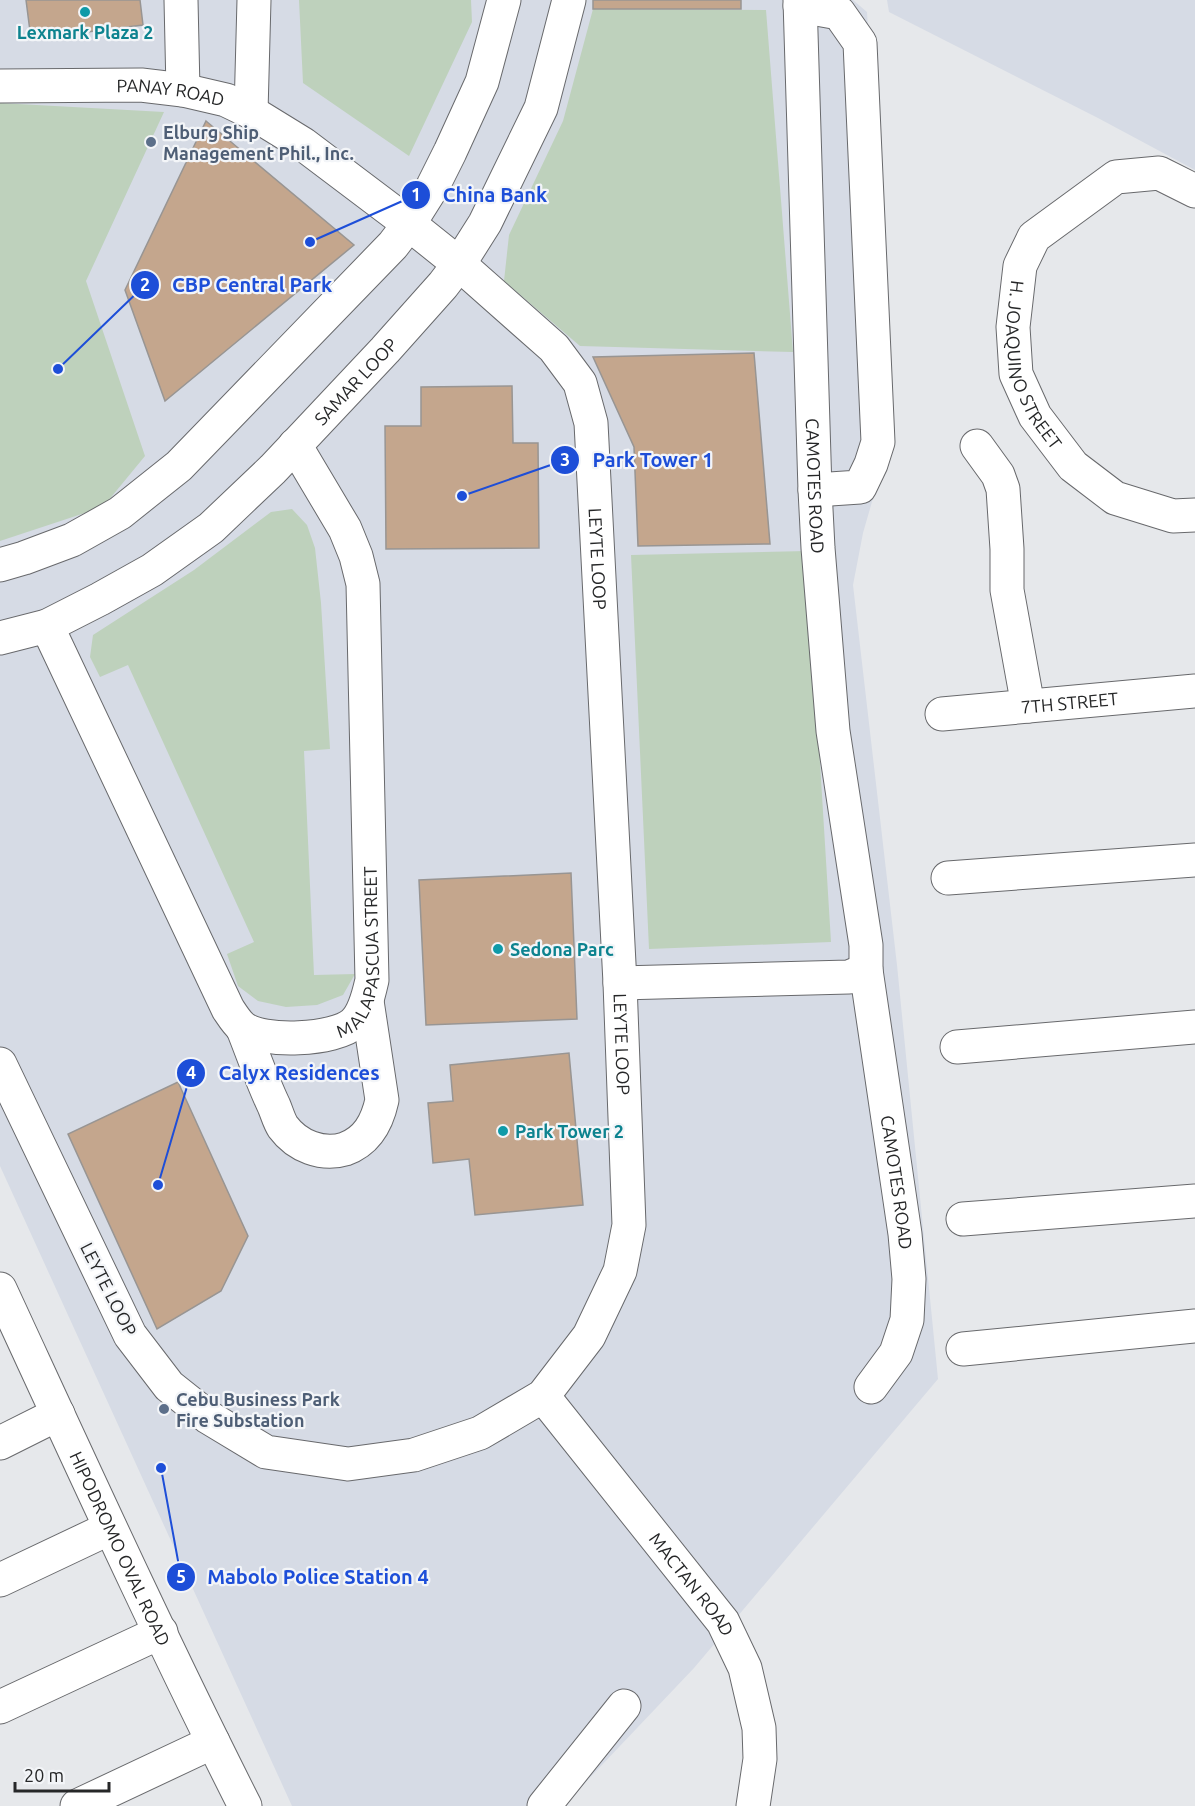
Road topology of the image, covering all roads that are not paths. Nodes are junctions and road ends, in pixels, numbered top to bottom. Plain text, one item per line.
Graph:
1 (181, 0) edge
2 (254, 0) edge
3 (504, 0) edge
4 (569, 0) edge
5 (800, 3) edge
6 (0, 86) edge
7 (183, 90) junction
8 (251, 112) junction
9 (1195, 191) edge
10 (409, 224) junction
11 (459, 264) junction
12 (295, 445) junction
13 (977, 446) dead end
14 (814, 490) junction
15 (1195, 515) edge
16 (0, 565) edge
17 (47, 626) junction
18 (0, 638) edge
19 (1195, 690) edge
20 (1028, 706) junction
21 (942, 714) dead end
22 (1195, 860) edge
23 (948, 878) dead end
24 (866, 970) junction
25 (620, 983) junction
26 (367, 1001) junction
27 (1195, 1027) edge
28 (243, 1029) junction
29 (957, 1047) dead end
30 (0, 1064) edge
31 (1195, 1201) edge
32 (963, 1219) dead end
33 (3, 1303) edge
34 (1195, 1326) edge
35 (963, 1349) dead end
36 (871, 1387) dead end
37 (543, 1396) junction
38 (58, 1414) junction
39 (0, 1443) edge
40 (110, 1528) junction
41 (0, 1580) edge
42 (160, 1632) junction
43 (624, 1706) dead end
44 (0, 1707) edge
45 (213, 1742) junction
46 (77, 1806) edge
47 (245, 1806) edge
48 (544, 1806) edge
49 (753, 1806) edge

1 - 7 street
2 - 8 street
3 - 10 street
4 - 11 street, SAMAR LOOP
5 - 14 street, CAMOTES ROAD
5 - 14 street
6 - 7 street, PANAY ROAD
7 - 8 street, PANAY ROAD
8 - 10 street, PANAY ROAD
9 - 15 street, H. JOAQUINO STREET
10 - 11 street, LEYTE LOOP
10 - 16 street
11 - 12 street, SAMAR LOOP
11 - 25 street, LEYTE LOOP
12 - 17 street, SAMAR LOOP
12 - 26 street, MALAPASCUA STREET
13 - 20 street
14 - 24 street, CAMOTES ROAD
17 - 18 street, SAMAR LOOP
17 - 28 street
19 - 20 street, 7TH STREET
20 - 21 street, 7TH STREET
22 - 23 street
24 - 25 street
24 - 36 street, CAMOTES ROAD
25 - 37 street, LEYTE LOOP
26 - 28 street, MALAPASCUA STREET
26 - 28 street
27 - 29 street
30 - 37 street, LEYTE LOOP
31 - 32 street
33 - 38 street, HIPODROMO OVAL ROAD
34 - 35 street
37 - 49 street, MACTAN ROAD
38 - 39 street
38 - 40 street, HIPODROMO OVAL ROAD
40 - 41 street
40 - 42 street, HIPODROMO OVAL ROAD
42 - 44 street
42 - 45 street, HIPODROMO OVAL ROAD
43 - 48 street
45 - 46 street
45 - 47 street, HIPODROMO OVAL ROAD

